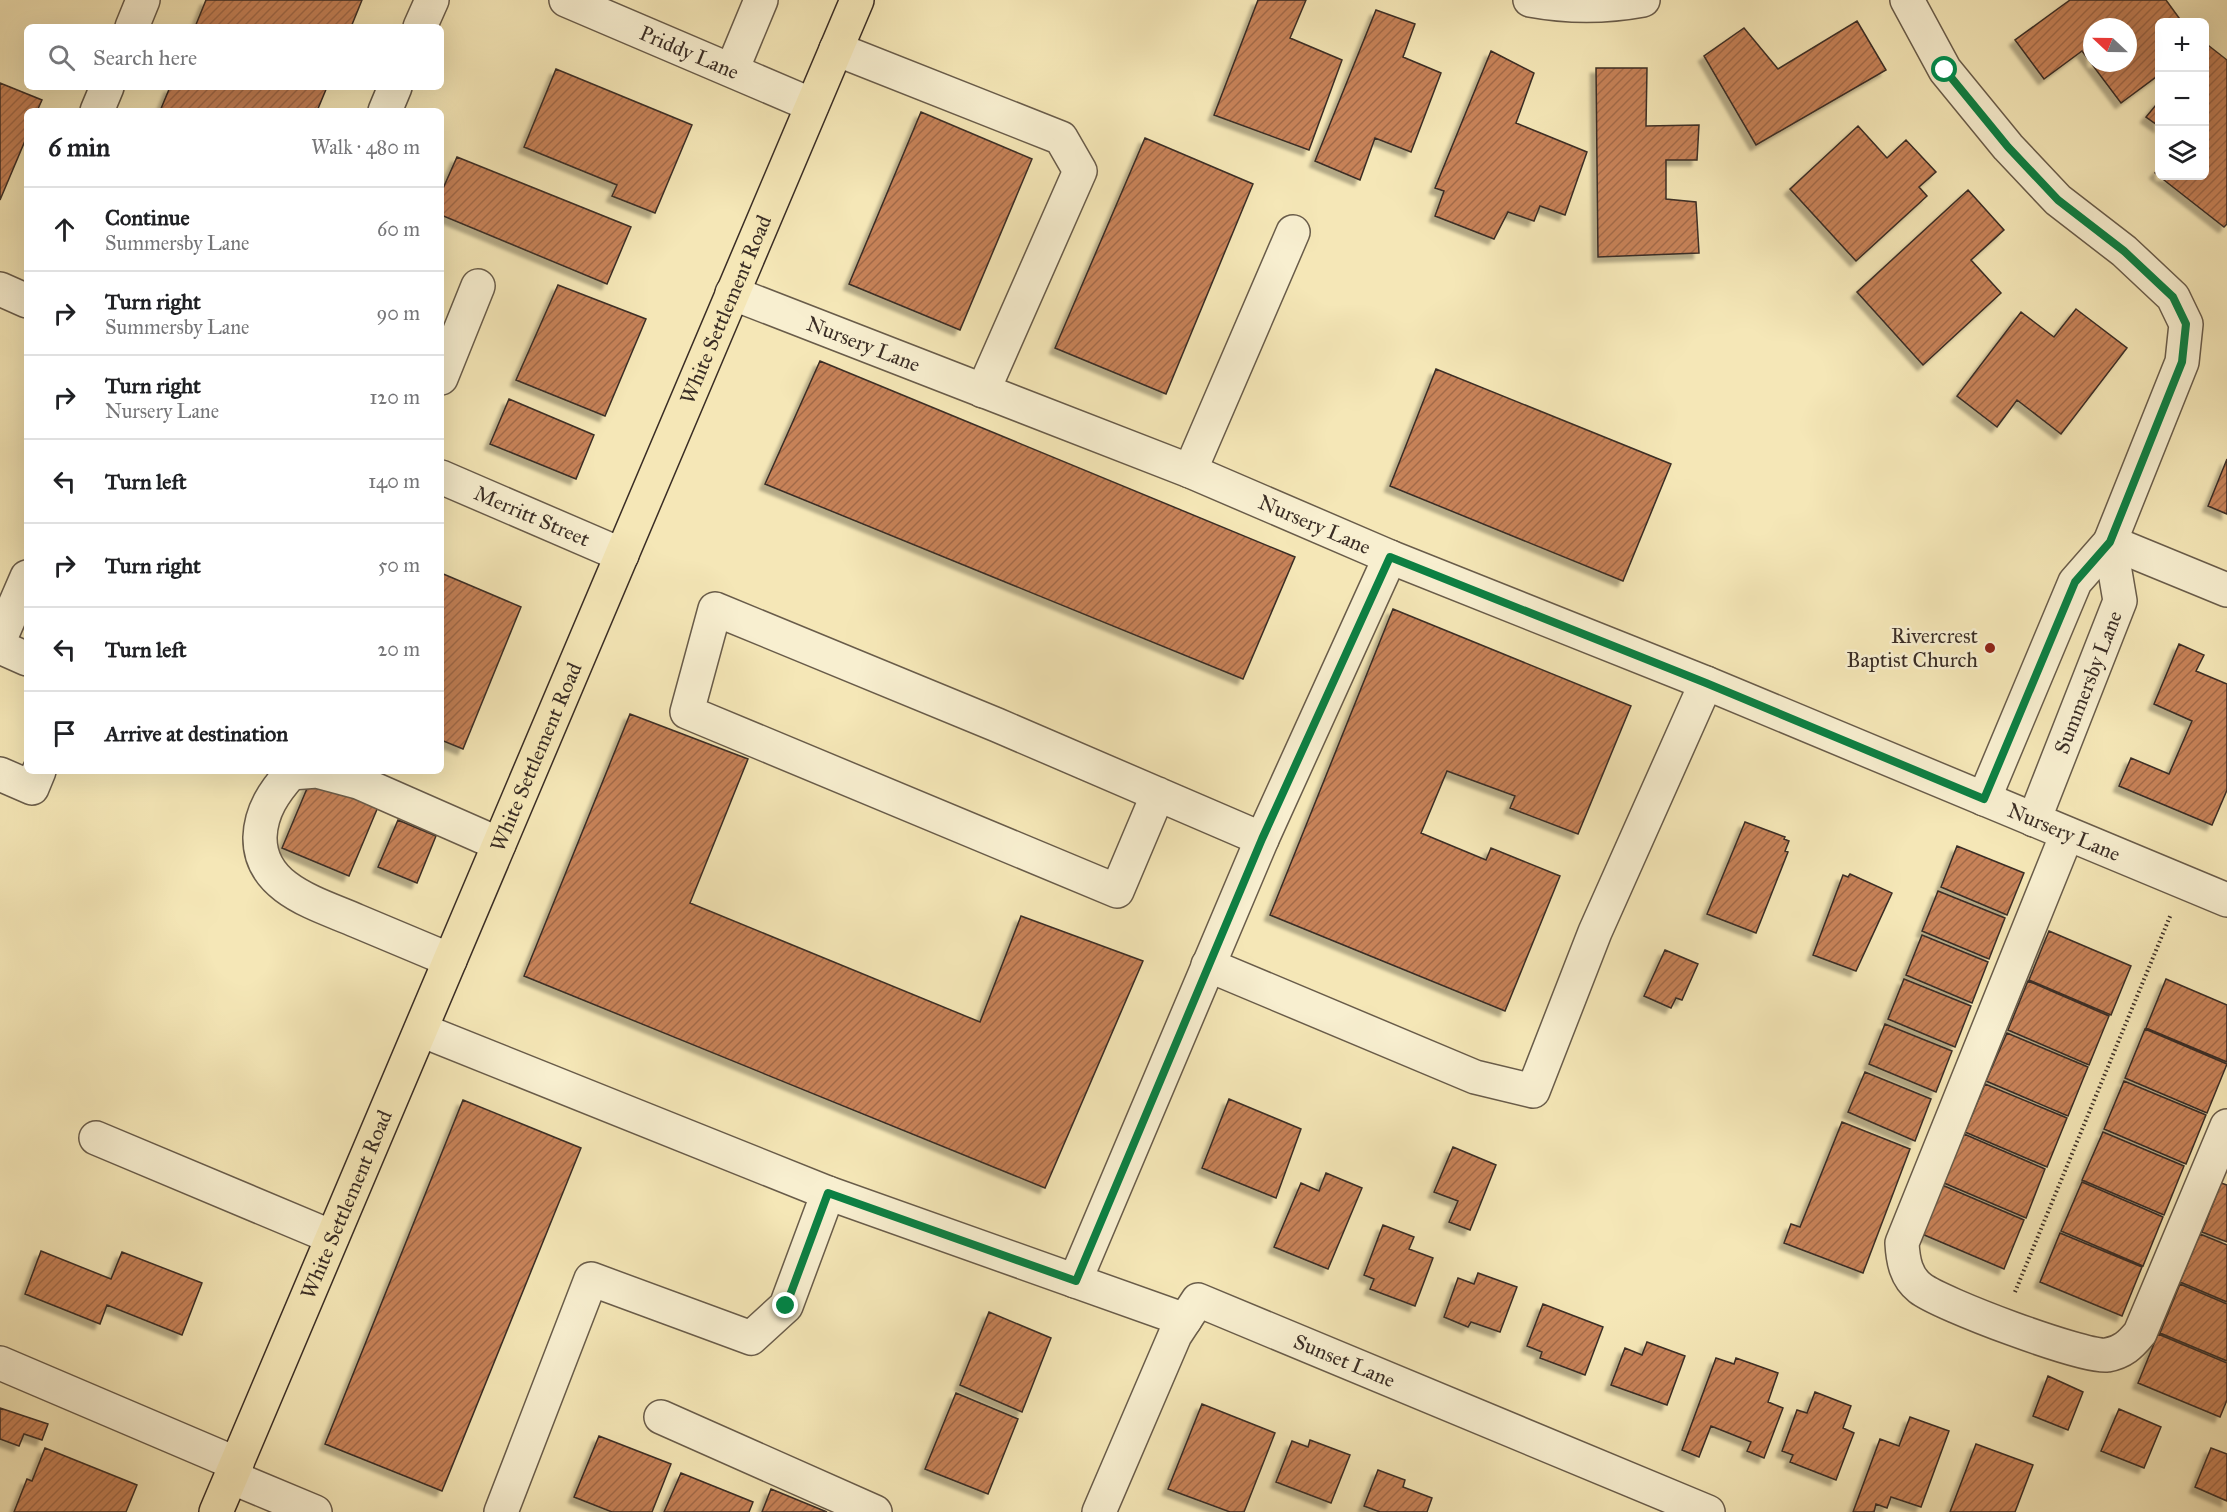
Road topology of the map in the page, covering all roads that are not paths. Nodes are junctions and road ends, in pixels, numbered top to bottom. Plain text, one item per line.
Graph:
1 (143, 0) edge
2 (432, 0) edge
3 (566, 0) edge
4 (760, 0) edge
5 (857, 0) edge
6 (1530, 0) edge
7 (1643, 0) edge
8 (1907, 0) edge
9 (625, 12) edge
10 (133, 24) edge
11 (421, 24) edge
12 (836, 49) junction
13 (732, 70) junction
14 (106, 90) edge
15 (394, 90) edge
16 (812, 105) junction
17 (98, 108) edge
18 (386, 108) edge
19 (1293, 232) dead end
20 (478, 286) dead end
21 (732, 293) junction
22 (444, 371) edge
23 (983, 391) junction
24 (1190, 471) junction
25 (444, 478) edge
26 (2110, 542) junction
27 (622, 555) junction
28 (1390, 557) junction
29 (24, 584) edge
30 (2227, 590) edge
31 (0, 639) edge
32 (0, 647) edge
33 (24, 658) edge
34 (1706, 683) junction
35 (0, 774) edge
36 (38, 774) edge
37 (290, 774) edge
38 (328, 774) edge
39 (1158, 794) junction
40 (1984, 799) junction
41 (2034, 820) junction
42 (2067, 834) junction
43 (1262, 839) junction
44 (499, 844) junction
45 (2227, 900) edge
46 (450, 960) junction
47 (1208, 965) junction
48 (421, 1030) junction
49 (2227, 1125) edge
50 (96, 1138) dead end
51 (828, 1193) junction
52 (332, 1237) junction
53 (1076, 1281) junction
54 (1185, 1320) junction
55 (0, 1363) edge
56 (661, 1418) dead end
57 (234, 1471) junction
58 (216, 1512) edge
59 (315, 1512) edge
60 (501, 1512) edge
61 (875, 1512) edge
62 (1099, 1512) edge
63 (1708, 1512) edge

1 - 10 street
2 - 11 street
3 - 9 street, Priddy Lane
4 - 13 street
5 - 12 main road, White Settlement Road
6 - 7 street
8 - 26 street
9 - 13 street, Priddy Lane
12 - 16 main road, White Settlement Road
12 - 23 street
13 - 16 street, Priddy Lane
14 - 17 street
15 - 18 street
16 - 21 main road, White Settlement Road
19 - 24 street
20 - 22 street
21 - 23 street, Nursery Lane
21 - 27 main road, White Settlement Road
23 - 24 street, Nursery Lane
24 - 28 street, Nursery Lane
25 - 27 street, Merritt Street
26 - 30 street
26 - 40 street
26 - 41 street, Summersby Lane
27 - 44 main road, White Settlement Road
28 - 34 street, Nursery Lane
28 - 43 street
29 - 31 street
32 - 33 street
34 - 40 street, Nursery Lane
34 - 47 street
35 - 36 street
37 - 46 street
38 - 44 street
39 - 39 street
39 - 43 street
40 - 41 street, Nursery Lane
41 - 42 street, Nursery Lane
42 - 45 street, Nursery Lane
42 - 49 street
43 - 47 street
44 - 46 main road, White Settlement Road
46 - 48 main road, White Settlement Road
47 - 53 street
48 - 51 street
48 - 52 main road, White Settlement Road
50 - 52 street
51 - 53 street
51 - 60 street
52 - 57 main road, White Settlement Road
53 - 54 street
54 - 62 street, Sunset Lane
54 - 63 street, Sunset Lane
55 - 57 street
56 - 61 street
57 - 58 main road, White Settlement Road
57 - 59 street

